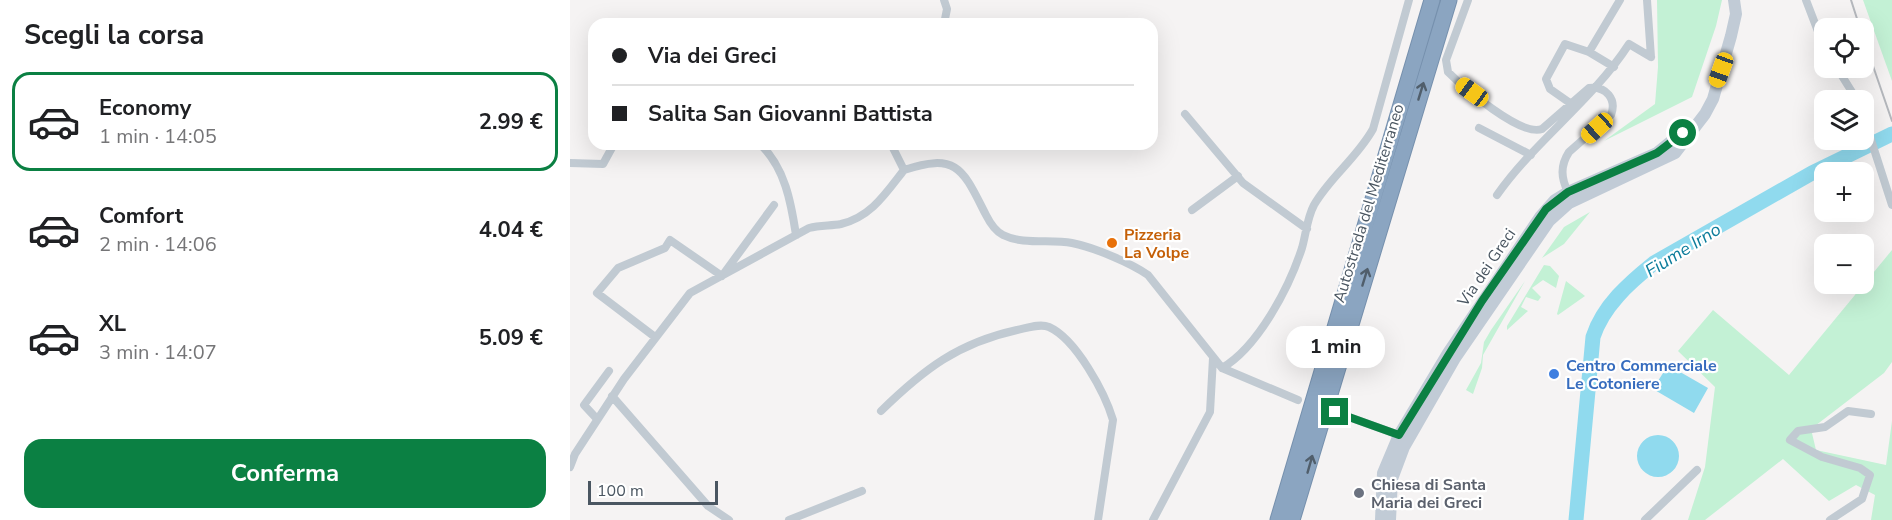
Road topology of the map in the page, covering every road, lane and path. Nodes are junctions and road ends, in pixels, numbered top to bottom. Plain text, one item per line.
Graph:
1 (944, 0) edge
2 (1409, 0) edge
3 (1432, 0) edge
4 (1449, 0) edge
5 (1468, 0) edge
6 (1620, 0) edge
7 (1734, 0) edge
8 (1747, 0) edge
9 (1806, 0) edge
10 (1645, 1) edge
11 (1736, 14) junction
12 (945, 18) edge
13 (1814, 21) edge
14 (1588, 52) junction
15 (1614, 67) junction
16 (1716, 86) junction
17 (1596, 87) junction
18 (1570, 103) junction
19 (1185, 114) dead end
20 (1479, 128) dead end
21 (1874, 149) edge
22 (611, 150) edge
23 (764, 150) edge
24 (894, 150) edge
25 (1531, 155) junction
26 (570, 163) edge
27 (904, 170) junction
28 (1238, 176) junction
29 (1568, 192) junction
30 (1497, 195) dead end
31 (774, 205) dead end
32 (1892, 205) edge
33 (1192, 210) dead end
34 (1307, 229) junction
35 (796, 234) junction
36 (722, 276) junction
37 (655, 337) junction
38 (1213, 357) junction
39 (1222, 368) junction
40 (609, 372) dead end
41 (612, 396) junction
42 (1298, 400) dead end
43 (881, 411) dead end
44 (1335, 412) dead end
45 (1871, 414) dead end
46 (597, 419) junction
47 (1399, 435) junction
48 (570, 467) edge
49 (1697, 470) dead end
50 (862, 491) dead end
51 (729, 520) edge
52 (789, 520) edge
53 (1098, 520) edge
54 (1151, 520) edge
55 (1278, 520) edge
56 (1292, 520) edge
57 (1381, 520) edge
58 (1390, 520) edge
59 (1645, 520) edge
60 (1830, 520) edge

1 - 12 street
2 - 34 street
3 - 55 highway, Autostrada del Mediterraneo
56 -> 4 highway, Autostrada del Mediterraneo
5 - 18 street
6 - 14 street
7 - 11 main road, Via dei Greci
8 - 11 main road, Via dei Greci
9 - 13 street
10 - 15 street
11 - 16 main road, Via dei Greci
14 - 15 street
14 - 18 street
15 - 17 street
16 - 29 main road, Via dei Greci
16 - 58 main road, Via dei Greci
17 - 18 street
17 - 25 street
17 - 29 street
19 - 28 street
20 - 25 street
21 - 32 street
22 - 26 street
23 - 35 street
24 - 27 street
25 - 30 street
27 - 35 street
27 - 38 street
28 - 33 street
28 - 34 street
29 - 47 main road, Via dei Greci
31 - 36 street
34 - 39 street
35 - 36 street
36 - 37 street
36 - 37 street
37 - 41 street
38 - 39 street
38 - 54 street
39 - 42 street
40 - 46 street
41 - 46 street
41 - 51 street
43 - 53 street
44 - 47 street
45 - 60 street
46 - 48 street
47 - 57 main road, Via dei Greci
49 - 59 street
50 - 52 street

